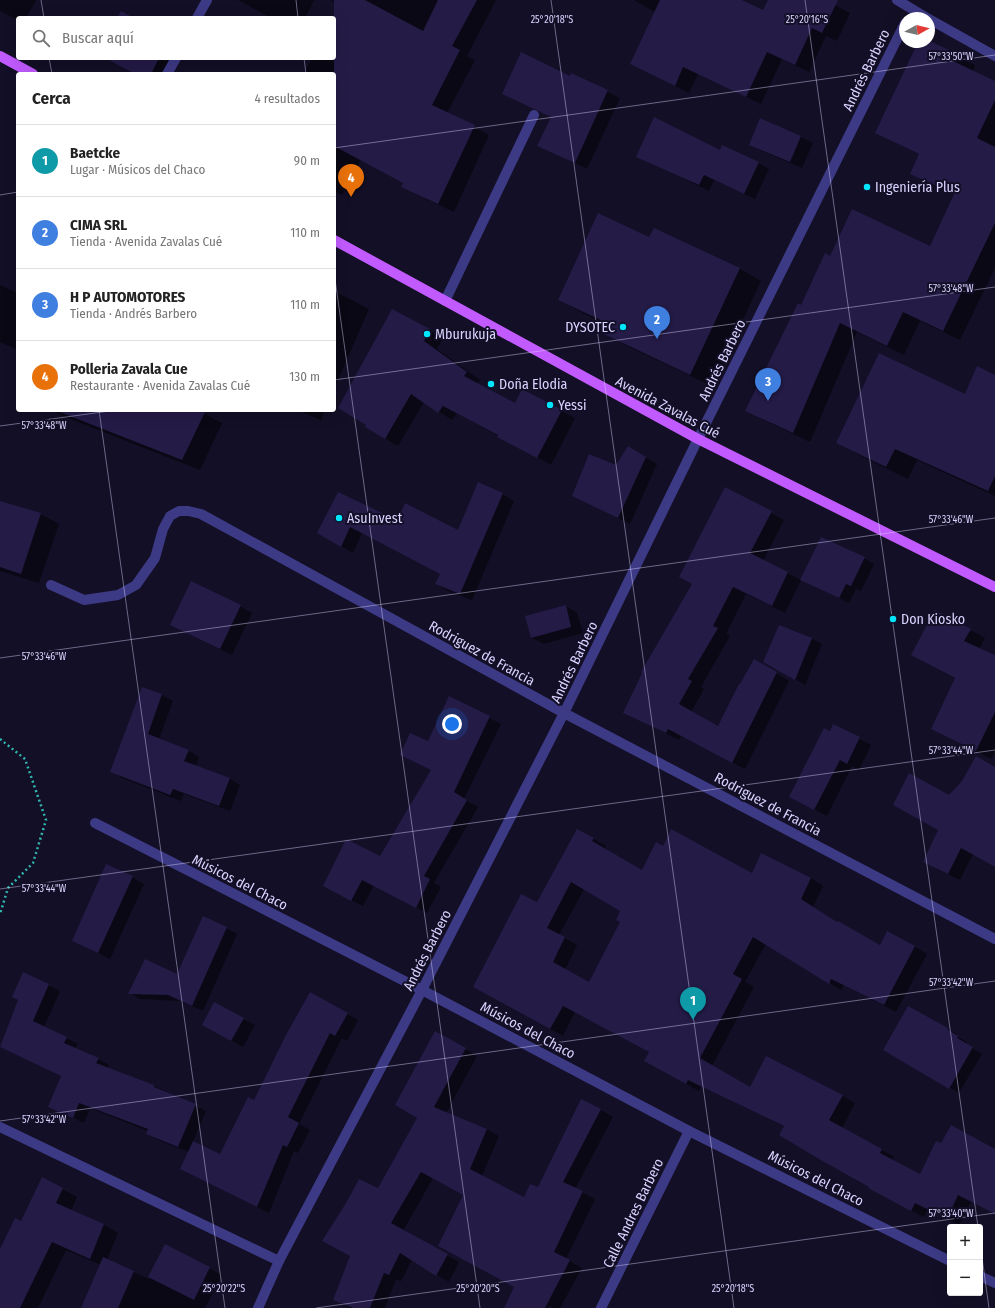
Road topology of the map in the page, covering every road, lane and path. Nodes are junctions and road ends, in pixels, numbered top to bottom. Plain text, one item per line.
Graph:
1 (206, 0) edge
2 (897, 0) edge
3 (908, 12) edge
4 (198, 16) edge
5 (935, 22) edge
6 (899, 35) edge
7 (0, 56) edge
8 (995, 56) edge
9 (175, 60) edge
10 (29, 72) edge
11 (168, 72) edge
12 (534, 115) dead end
13 (336, 241) edge
14 (445, 301) junction
15 (698, 439) junction
16 (51, 585) dead end
17 (995, 587) edge
18 (564, 713) junction
19 (0, 739) edge
20 (95, 823) dead end
21 (0, 914) edge
22 (995, 939) edge
23 (422, 990) junction
24 (0, 1127) edge
25 (689, 1130) junction
26 (948, 1260) edge
27 (279, 1261) junction
28 (983, 1277) edge
29 (995, 1283) edge
30 (258, 1308) edge
31 (601, 1308) edge

1 - 4 street
2 - 3 street
5 - 8 street
6 - 15 street, Andrés Barbero
7 - 10 main road
9 - 11 street
12 - 14 street
13 - 14 main road, Avenida Zavalas Cué
14 - 15 main road, Avenida Zavalas Cué
15 - 17 main road, Avenida Zavalas Cué
15 - 18 street, Andrés Barbero
16 - 18 street, Rodriguez de Francia
18 - 22 street, Rodriguez de Francia
18 - 23 street, Andrés Barbero
19 - 21 path
20 - 23 street, Músicos del Chaco
23 - 25 street, Músicos del Chaco
23 - 27 street, Andrés Barbero
24 - 27 street
25 - 26 street, Músicos del Chaco
25 - 31 street, Calle Andres Barbero
27 - 30 street, Andrés Barbero
28 - 29 street

